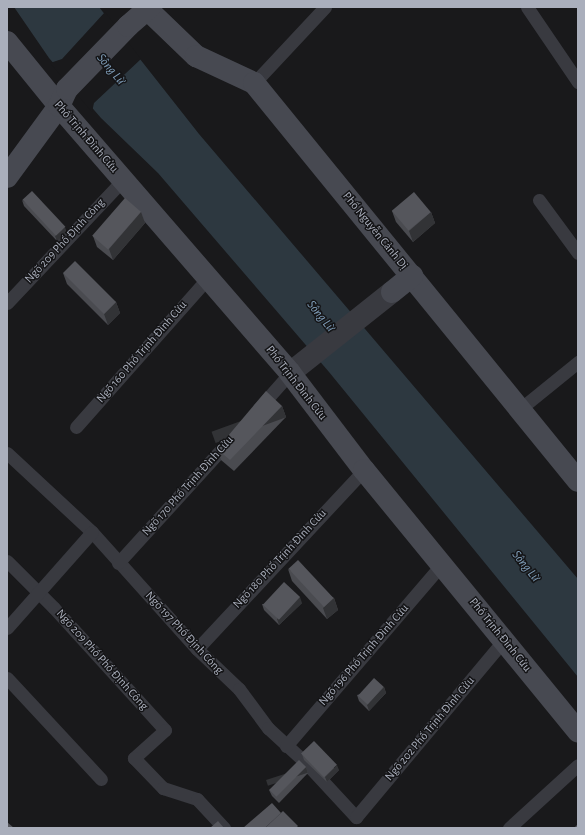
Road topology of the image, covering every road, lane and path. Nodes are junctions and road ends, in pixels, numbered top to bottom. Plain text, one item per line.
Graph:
1 (325, 7) edge
2 (527, 7) edge
3 (147, 8) edge
4 (7, 42) edge
5 (578, 82) edge
6 (254, 83) junction
7 (63, 97) junction
8 (7, 177) edge
9 (124, 179) junction
10 (539, 200) dead end
11 (578, 253) edge
12 (412, 276) junction
13 (208, 278) junction
14 (392, 292) joint
15 (7, 303) edge
16 (578, 362) edge
17 (290, 373) junction
18 (520, 409) junction
19 (248, 419) edge
20 (76, 427) dead end
21 (238, 431) edge
22 (7, 453) edge
23 (364, 470) junction
24 (578, 481) edge
25 (92, 532) junction
26 (7, 561) edge
27 (118, 563) junction
28 (442, 564) junction
29 (38, 592) junction
30 (7, 628) edge
31 (504, 640) junction
32 (197, 649) junction
33 (7, 678) edge
34 (578, 731) edge
35 (286, 746) junction
36 (578, 765) edge
37 (101, 778) dead end
38 (356, 817) joint
39 (224, 828) edge
40 (509, 828) edge

1 - 6 lane
2 - 5 lane
3 - 6 main road, Phố Nguyễn Cảnh Dị
3 - 7 main road
4 - 7 main road, Phố Trịnh Đình Cửu
6 - 12 main road, Phố Nguyễn Cảnh Dị
7 - 8 main road
7 - 9 main road, Phố Trịnh Đình Cửu
9 - 13 main road, Phố Trịnh Đình Cửu
9 - 15 lane, Ngõ 209 Phố Định Công
10 - 11 lane
12 - 14 main road
12 - 18 main road, Phố Nguyễn Cảnh Dị
13 - 17 main road, Phố Trịnh Đình Cửu
13 - 20 lane, Ngõ 160 Phố Trịnh Đình Cửu
14 - 17 street
16 - 18 lane
17 - 19 lane
17 - 23 main road, Phố Trịnh Đình Cửu
18 - 24 main road, Phố Nguyễn Cảnh Dị
21 - 27 lane, Ngõ 170 Phố Trịnh Đình Cửu
22 - 25 lane, Ngõ 197 Phố Định Công
23 - 28 main road, Phố Trịnh Đình Cửu
23 - 32 lane, Ngõ 180 Phố Trịnh Đình Cửu
25 - 27 lane, Ngõ 197 Phố Định Công
25 - 29 lane
26 - 29 lane, Ngõ 209 Phố Phố Định Công
27 - 32 lane, Ngõ 197 Phố Định Công
28 - 31 main road, Phố Trịnh Đình Cửu
28 - 35 lane, Ngõ 196 Phố Trịnh Đình Cửu
29 - 30 lane
29 - 39 lane, Ngõ 209 Phố Phố Định Công
31 - 34 main road, Phố Trịnh Đình Cửu
31 - 38 lane, Ngõ 202 Phố Trịnh Đình Cửu
32 - 35 lane, Ngõ 197 Phố Định Công
33 - 37 lane
35 - 38 lane, Ngõ 197 Phố Định Công
36 - 40 lane

